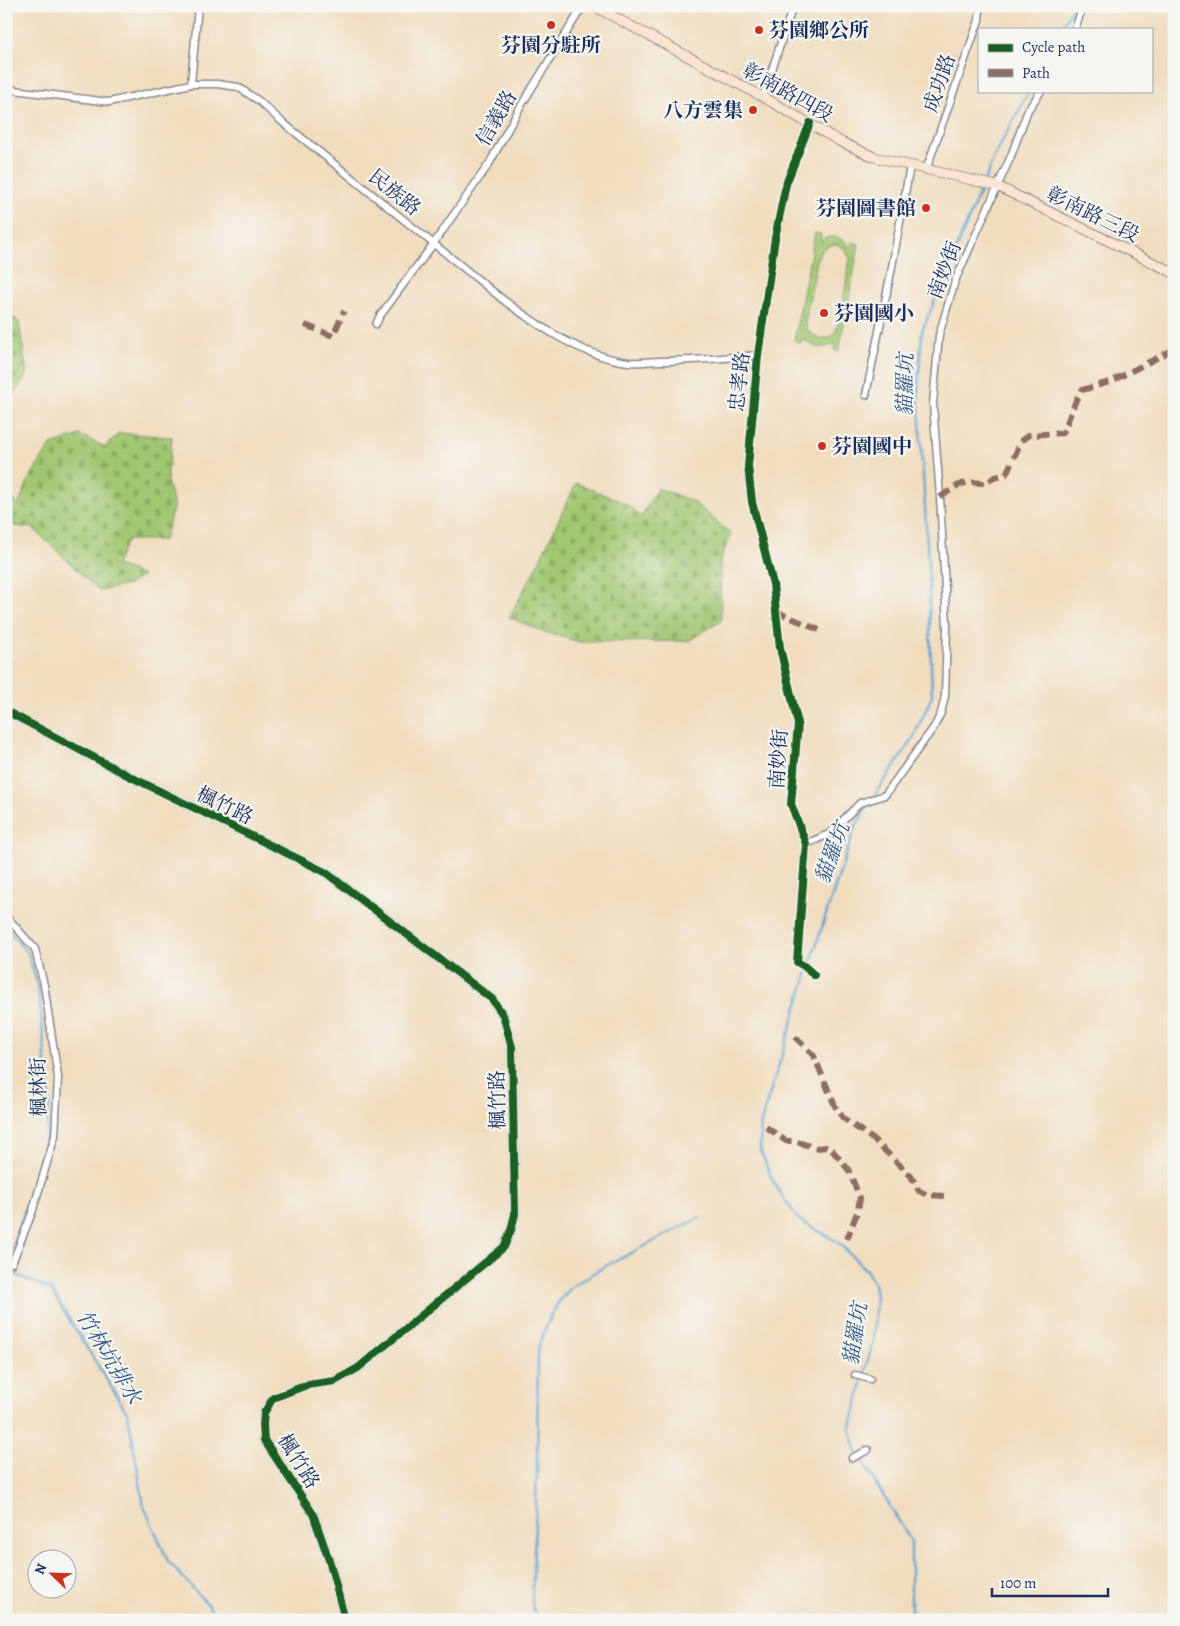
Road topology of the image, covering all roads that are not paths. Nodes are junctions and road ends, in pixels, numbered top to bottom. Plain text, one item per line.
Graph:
1 (198, 6) edge
2 (582, 6) edge
3 (594, 6) edge
4 (793, 6) edge
5 (980, 6) edge
6 (1083, 6) edge
7 (1075, 28) edge
8 (191, 84) junction
9 (6, 88) edge
10 (1040, 92) edge
11 (763, 97) junction
12 (810, 123) junction
13 (910, 166) junction
14 (926, 170) junction
15 (974, 181) joint
16 (997, 186) junction
17 (434, 243) junction
18 (1174, 273) edge
19 (376, 324) dead end
20 (758, 355) junction
21 (866, 396) dead end
22 (780, 648) joint
23 (6, 711) edge
24 (806, 844) junction
25 (6, 916) edge
26 (814, 975) dead end
27 (9, 1262) edge
28 (855, 1375) dead end
29 (870, 1379) dead end
30 (868, 1450) dead end
31 (852, 1458) dead end
32 (345, 1620) edge

1 - 8 street
2 - 17 street, 信義路
3 - 11 street, 彰南路四段
4 - 11 street
5 - 14 street, 成功路
6 - 7 street
8 - 9 street, 民族路
8 - 17 street, 民族路
10 - 16 street, 南妙街
11 - 12 street, 彰南路四段
12 - 13 street, 彰南路四段
12 - 20 street, 忠孝路
13 - 14 street, 彰南路四段
13 - 21 street
14 - 15 street, 彰南路四段
15 - 16 street, 彰南路三段
16 - 18 street, 彰南路三段
16 - 24 street, 南妙街
17 - 19 street, 信義路
17 - 20 street, 民族路
20 - 22 street, 忠孝路
22 - 24 street, 南妙街
23 - 32 street, 楓竹路
24 - 26 street, 南妙街
25 - 27 street, 楓林街
28 - 29 street
30 - 31 street

